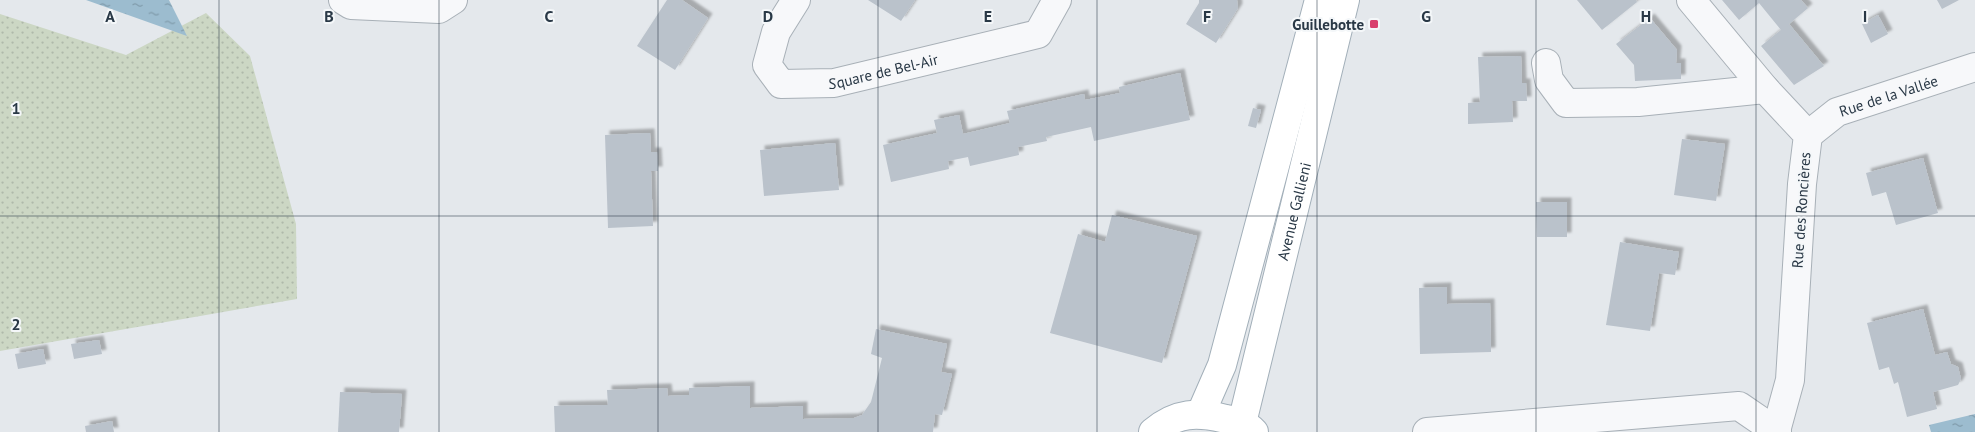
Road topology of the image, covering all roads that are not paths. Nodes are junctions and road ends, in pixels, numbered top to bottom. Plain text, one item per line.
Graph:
1 (343, 0) edge
2 (453, 0) edge
3 (796, 0) edge
4 (1057, 0) edge
5 (1319, 0) edge
6 (1345, 0) edge
7 (1691, 0) edge
8 (1546, 63) dead end
9 (1975, 67) edge
10 (1765, 90) junction
11 (1808, 135) junction
12 (1201, 413) junction
13 (1248, 427) edge
14 (1152, 432) edge
15 (1427, 432) edge
16 (1776, 432) edge

1 - 2 street
3 - 4 street, Square de Bel-Air
5 - 12 main road, Avenue Gallieni
6 - 13 main road, Avenue Gallieni
7 - 10 street, Rue des Roncières
8 - 10 street
9 - 11 street, Rue de la Vallée
10 - 11 street, Rue des Roncières
11 - 16 street, Rue des Roncières
12 - 13 main road
12 - 14 main road
15 - 16 street

